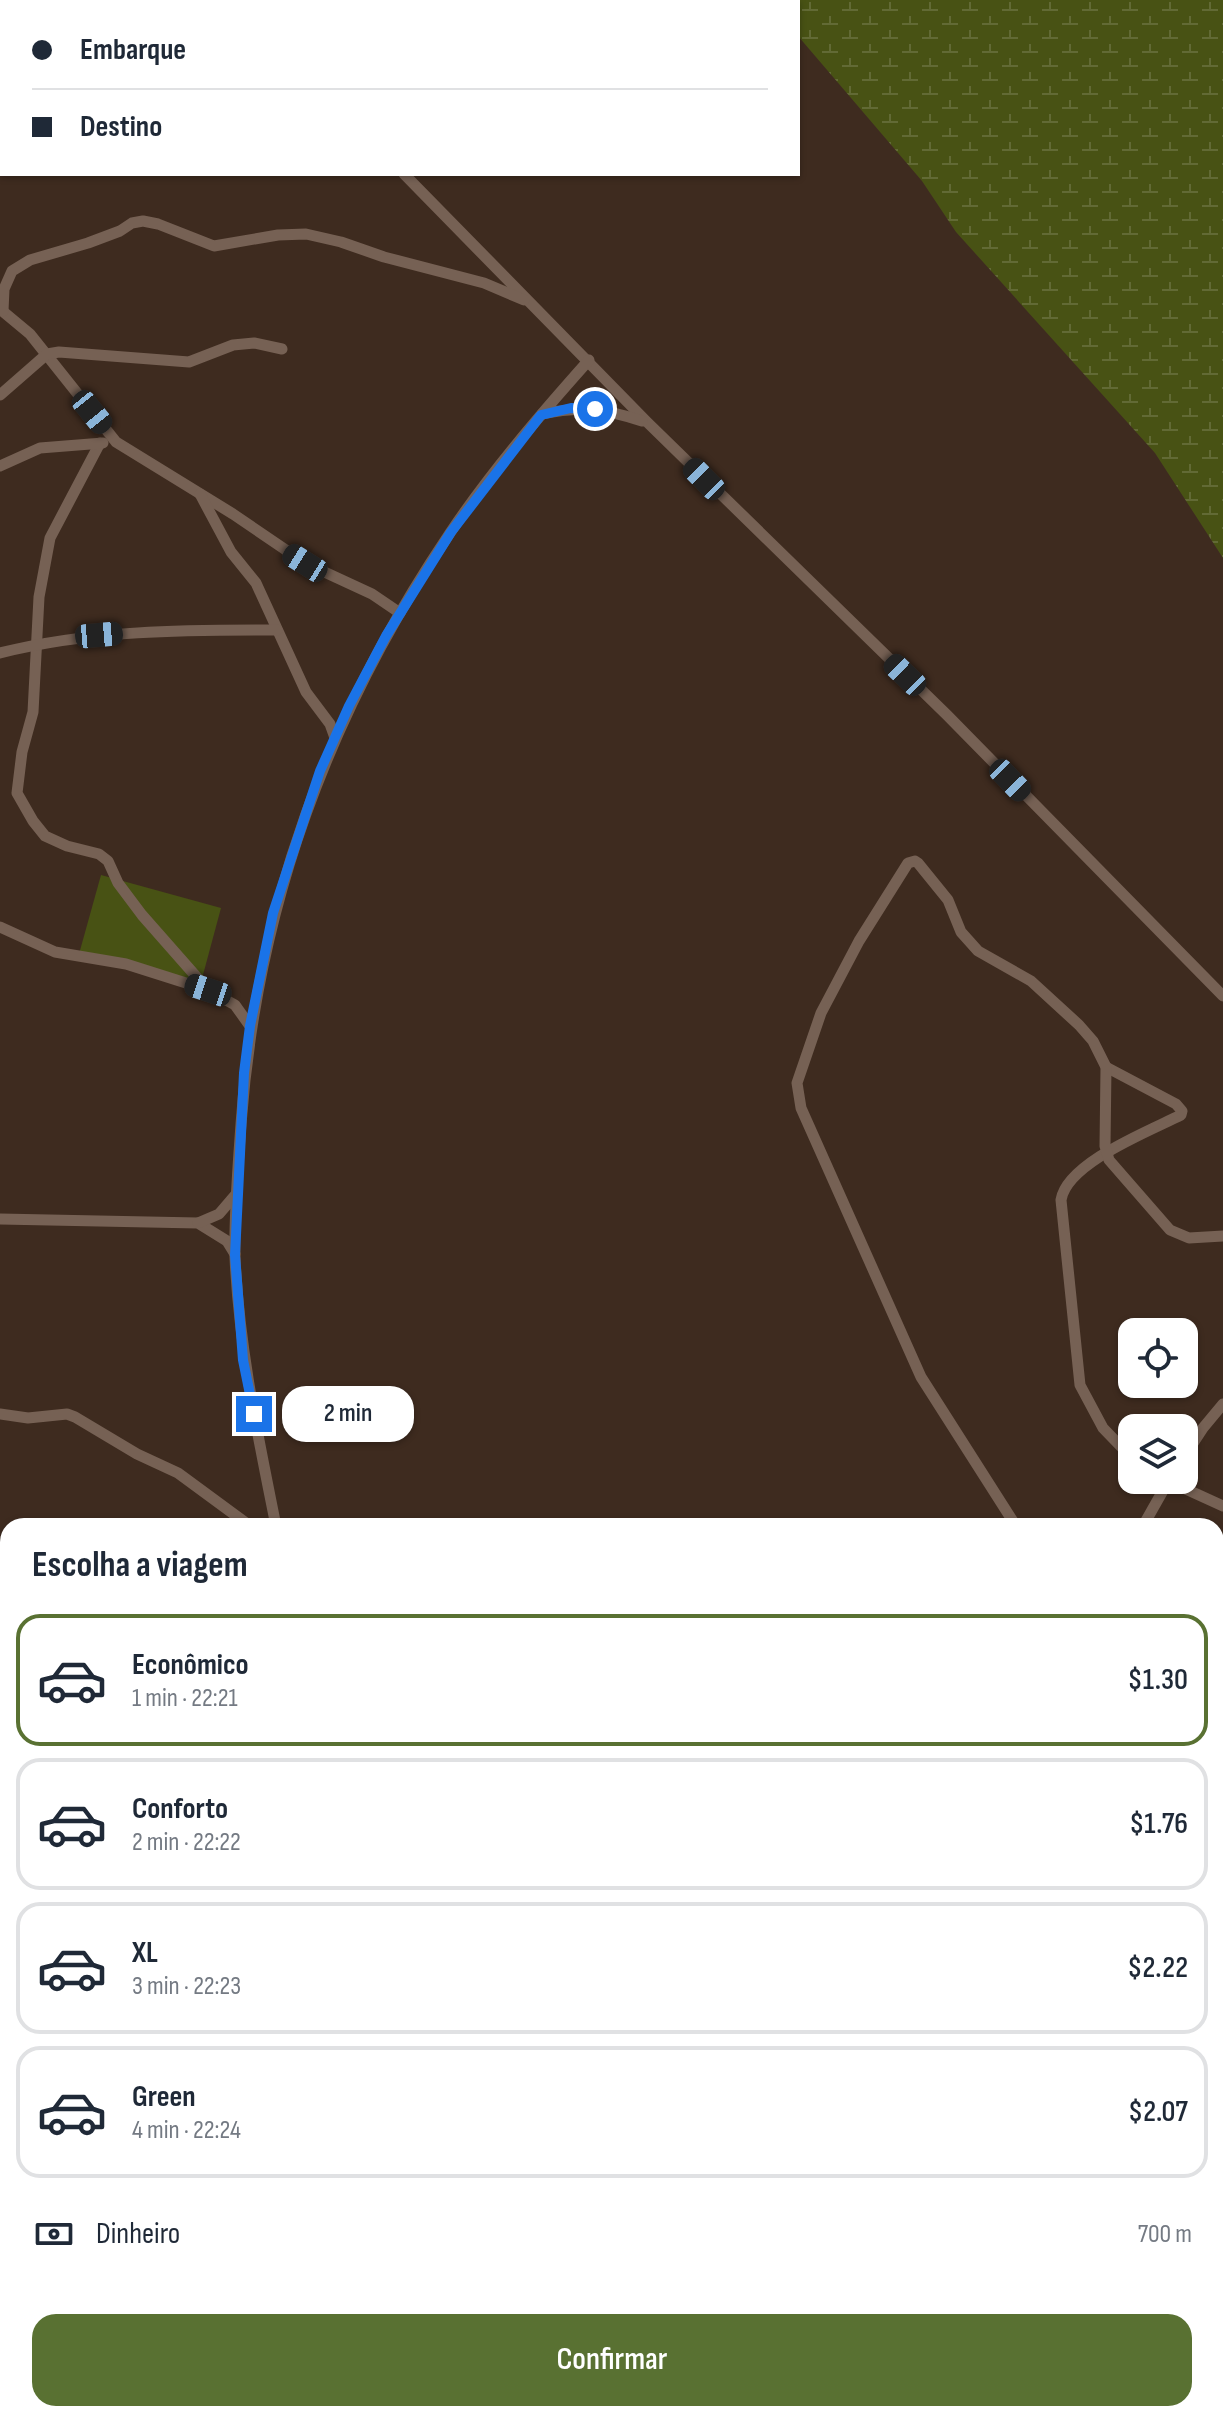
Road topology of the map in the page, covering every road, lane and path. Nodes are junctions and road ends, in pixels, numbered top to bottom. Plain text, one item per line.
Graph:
1 (406, 176) edge
2 (532, 303) junction
3 (1, 310) edge
4 (282, 349) dead end
5 (47, 354) junction
6 (589, 360) junction
7 (0, 395) edge
8 (541, 415) junction
9 (647, 422) junction
10 (116, 442) junction
11 (100, 443) junction
12 (0, 466) edge
13 (200, 494) junction
14 (400, 613) junction
15 (277, 630) junction
16 (38, 643) junction
17 (0, 653) edge
18 (335, 738) junction
19 (0, 927) edge
20 (208, 990) junction
21 (257, 991) junction
22 (1223, 996) edge
23 (228, 1000) junction
24 (250, 1026) junction
25 (1106, 1067) junction
26 (1106, 1153) junction
27 (237, 1193) junction
28 (0, 1219) edge
29 (198, 1223) junction
30 (1223, 1236) edge
31 (235, 1255) junction
32 (1223, 1404) edge
33 (0, 1414) edge
34 (1198, 1438) edge
35 (1118, 1444) edge
36 (1160, 1494) edge
37 (1198, 1494) edge
38 (1223, 1506) edge
39 (239, 1518) edge
40 (274, 1518) edge
41 (1011, 1518) edge
42 (1147, 1518) edge

1 - 2 street
2 - 3 street
2 - 6 street
3 - 5 street
4 - 5 street
5 - 7 street
5 - 10 street
6 - 8 street
6 - 9 street
8 - 9 street
8 - 14 street
9 - 22 street
10 - 11 street
10 - 13 street
11 - 12 street
11 - 16 street
13 - 14 street
13 - 15 street
14 - 18 street
15 - 16 street
15 - 18 street
16 - 17 street
16 - 20 street
18 - 21 street
19 - 20 street
20 - 23 street
21 - 23 street
21 - 24 street
23 - 24 street
24 - 27 street
25 - 26 street
25 - 26 street
25 - 41 street
26 - 30 street
26 - 35 street
27 - 29 street
27 - 31 street
28 - 29 street
29 - 31 street
31 - 40 street
32 - 34 street
33 - 39 street
36 - 42 street
37 - 38 street

